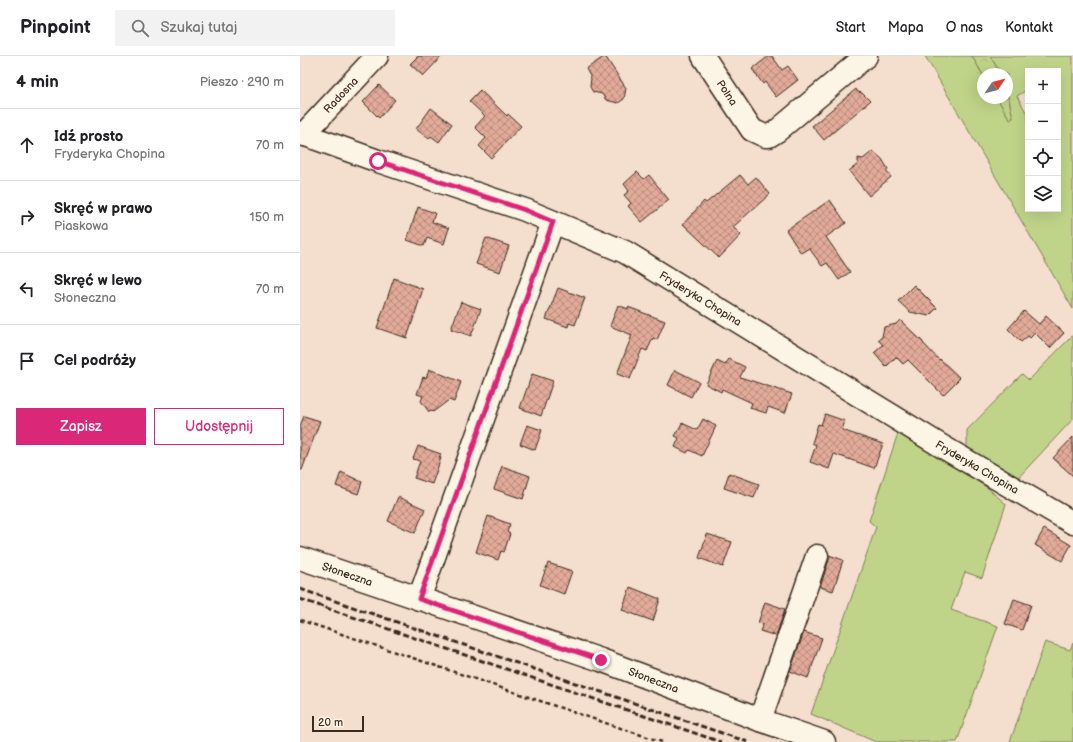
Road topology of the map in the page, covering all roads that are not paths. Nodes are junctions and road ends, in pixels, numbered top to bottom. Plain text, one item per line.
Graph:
1 (378, 56) edge
2 (703, 56) edge
3 (866, 56) edge
4 (302, 134) edge
5 (553, 222) junction
6 (1073, 523) edge
7 (817, 556) dead end
8 (300, 558) edge
9 (419, 599) junction
10 (760, 720) junction
11 (824, 742) edge

1 - 4 street, Radosna
2 - 3 street, Polna
4 - 5 street, Fryderyka Chopina
5 - 6 street, Fryderyka Chopina
5 - 9 street
7 - 10 street
8 - 9 street, Słoneczna
9 - 10 street, Słoneczna
10 - 11 street, Słoneczna

